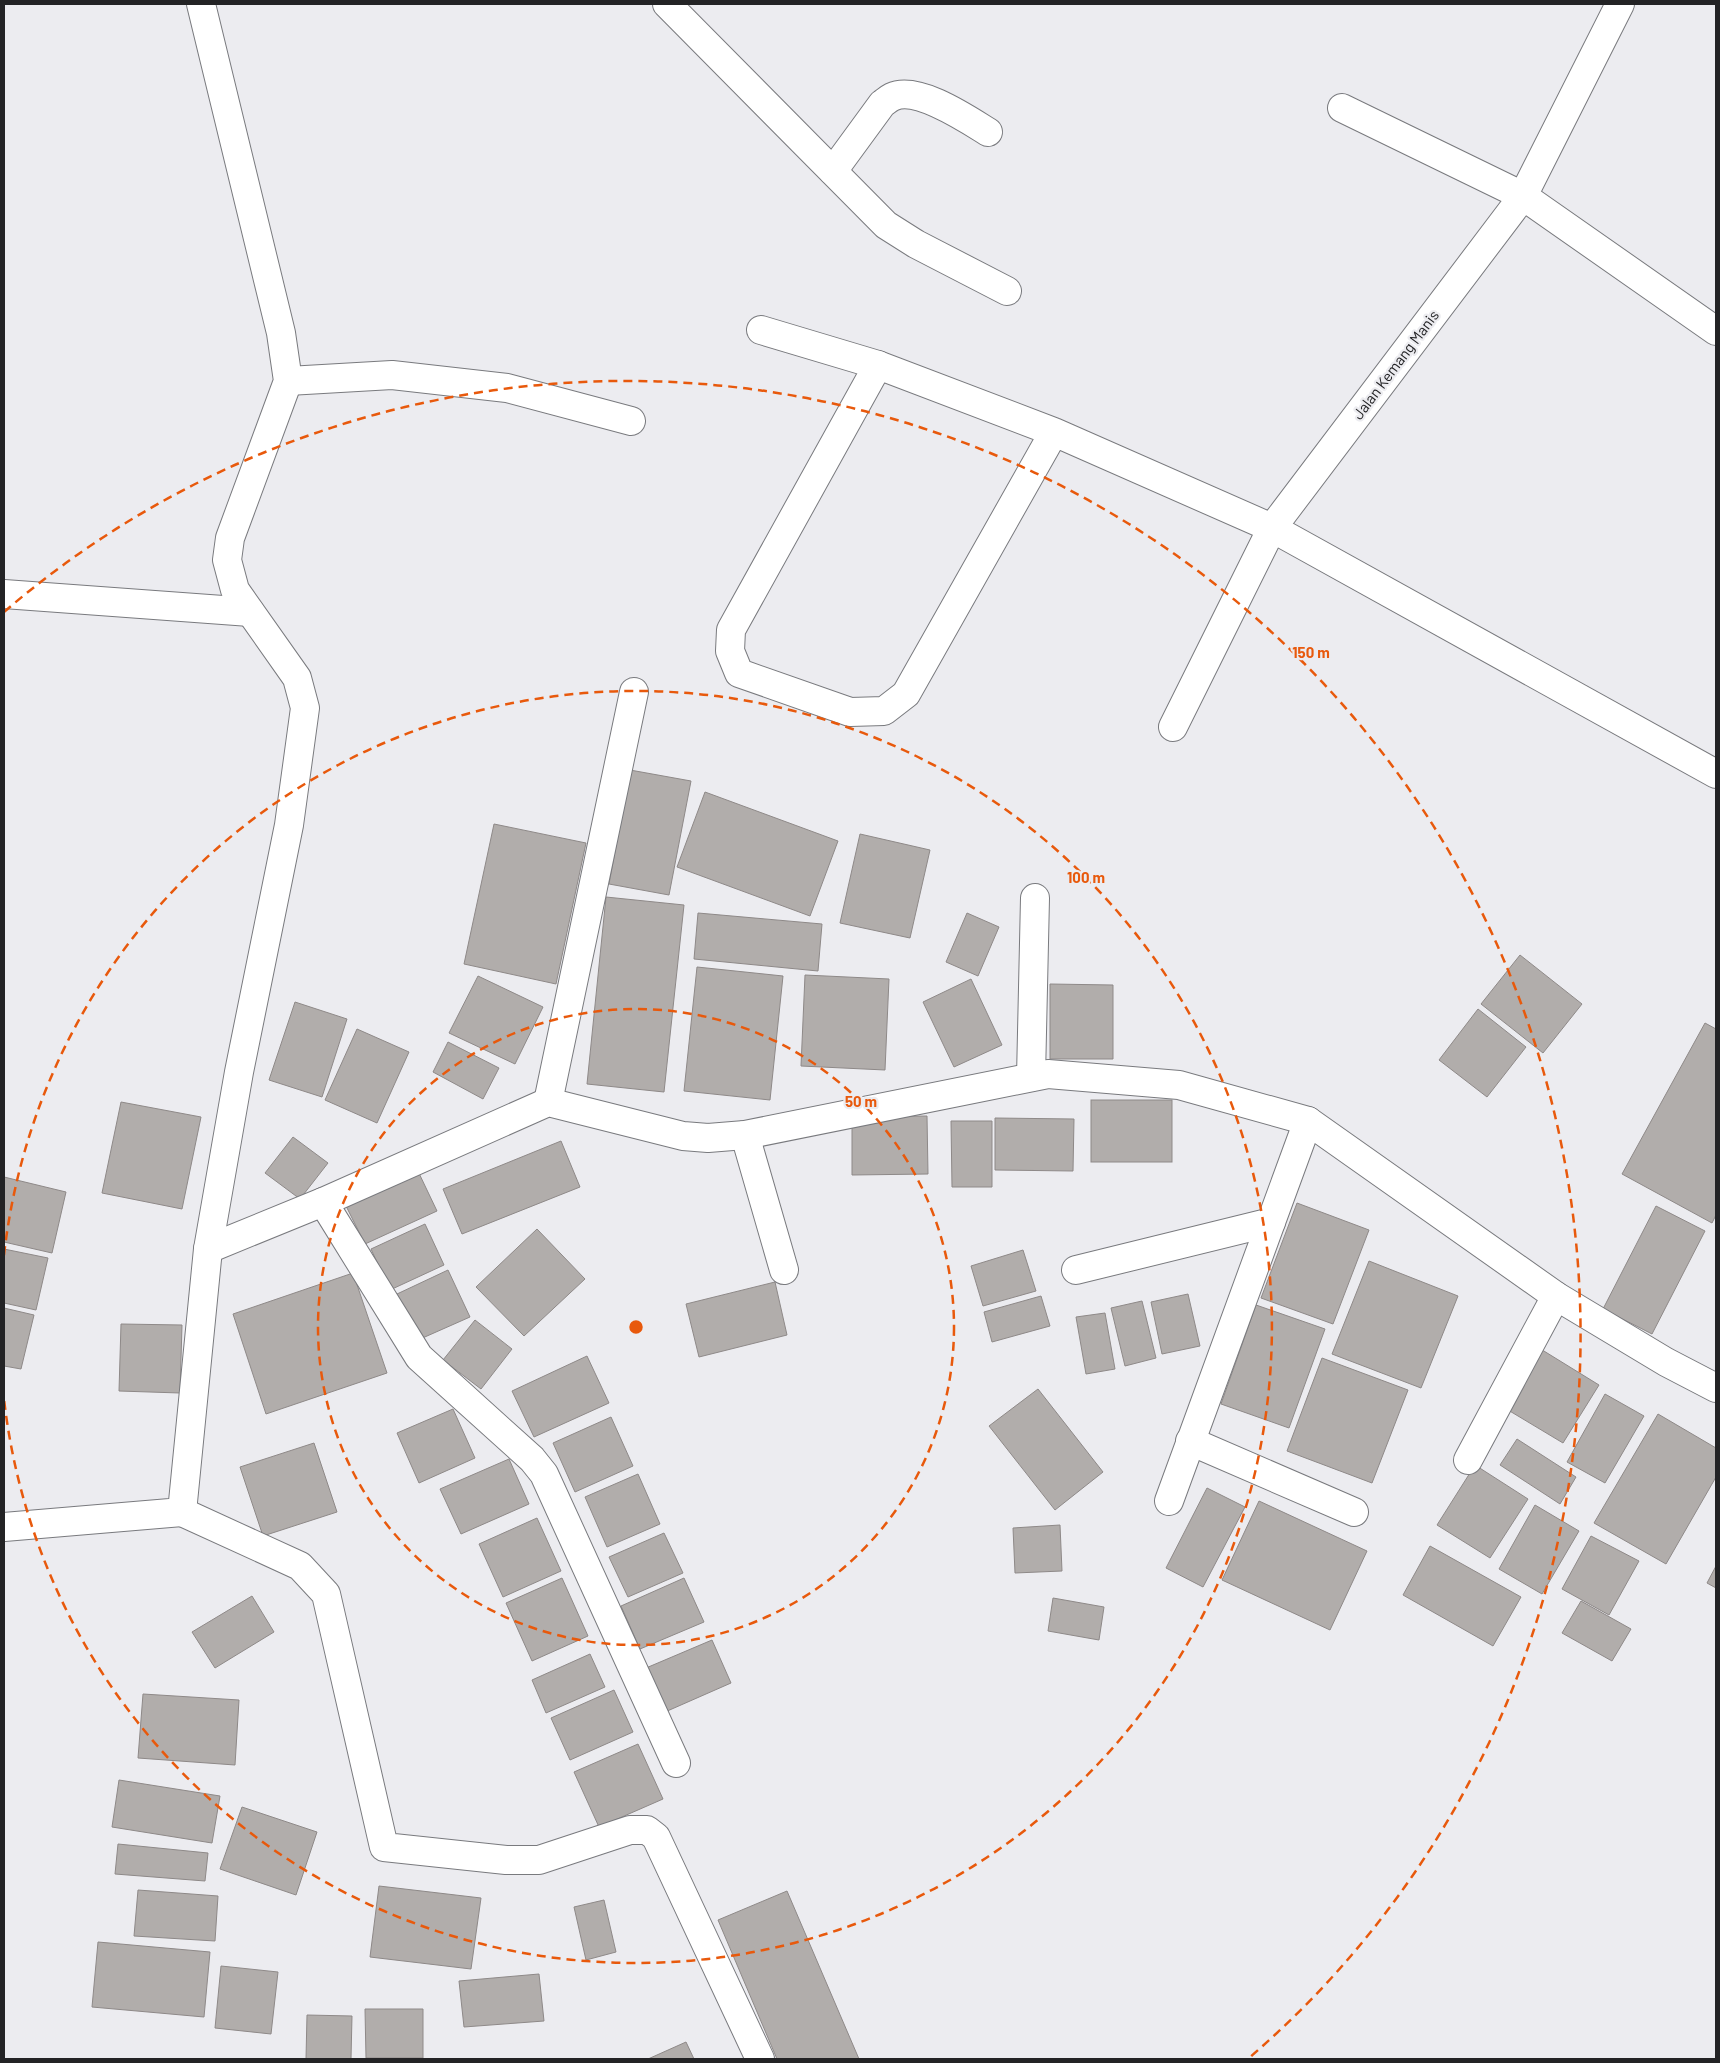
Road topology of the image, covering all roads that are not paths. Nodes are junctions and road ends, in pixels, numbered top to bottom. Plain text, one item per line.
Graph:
1 (201, 4) edge
2 (667, 4) edge
3 (1620, 4) edge
4 (1342, 108) dead end
5 (988, 132) dead end
6 (833, 171) junction
7 (1523, 196) junction
8 (1007, 291) dead end
9 (761, 330) dead end
10 (1716, 331) edge
11 (878, 364) junction
12 (288, 381) junction
13 (631, 422) dead end
14 (1054, 432) junction
15 (1272, 528) junction
16 (4, 594) edge
17 (250, 612) junction
18 (634, 692) dead end
19 (1174, 727) dead end
20 (1716, 774) edge
21 (1035, 898) dead end
22 (1031, 1077) junction
23 (548, 1102) junction
24 (1308, 1121) junction
25 (745, 1135) junction
26 (323, 1202) junction
27 (1271, 1222) junction
28 (208, 1248) junction
29 (784, 1270) dead end
30 (1076, 1270) dead end
31 (1556, 1296) junction
32 (1716, 1388) edge
33 (1190, 1440) junction
34 (1468, 1460) dead end
35 (1168, 1501) dead end
36 (182, 1512) junction
37 (1354, 1512) dead end
38 (4, 1528) edge
39 (676, 1763) dead end
40 (760, 2059) edge

1 - 12 street
2 - 6 street
3 - 7 street, Jalan Kemang Manis
4 - 7 street
5 - 6 street
6 - 8 street
7 - 10 street
7 - 15 street, Jalan Kemang Manis
9 - 11 street
11 - 14 street
11 - 14 street
12 - 13 street
12 - 17 street
14 - 15 street
15 - 19 street, Jalan Kemang Manis
15 - 20 street
16 - 17 street
17 - 28 street
18 - 23 street
21 - 22 street
22 - 24 street
22 - 25 street
23 - 25 street
23 - 26 street
24 - 27 street
24 - 31 street
25 - 29 street
26 - 28 street
26 - 39 street
27 - 30 street
27 - 33 street
28 - 36 street
31 - 32 street
31 - 34 street
33 - 35 street
33 - 37 street
36 - 38 street
36 - 40 street

